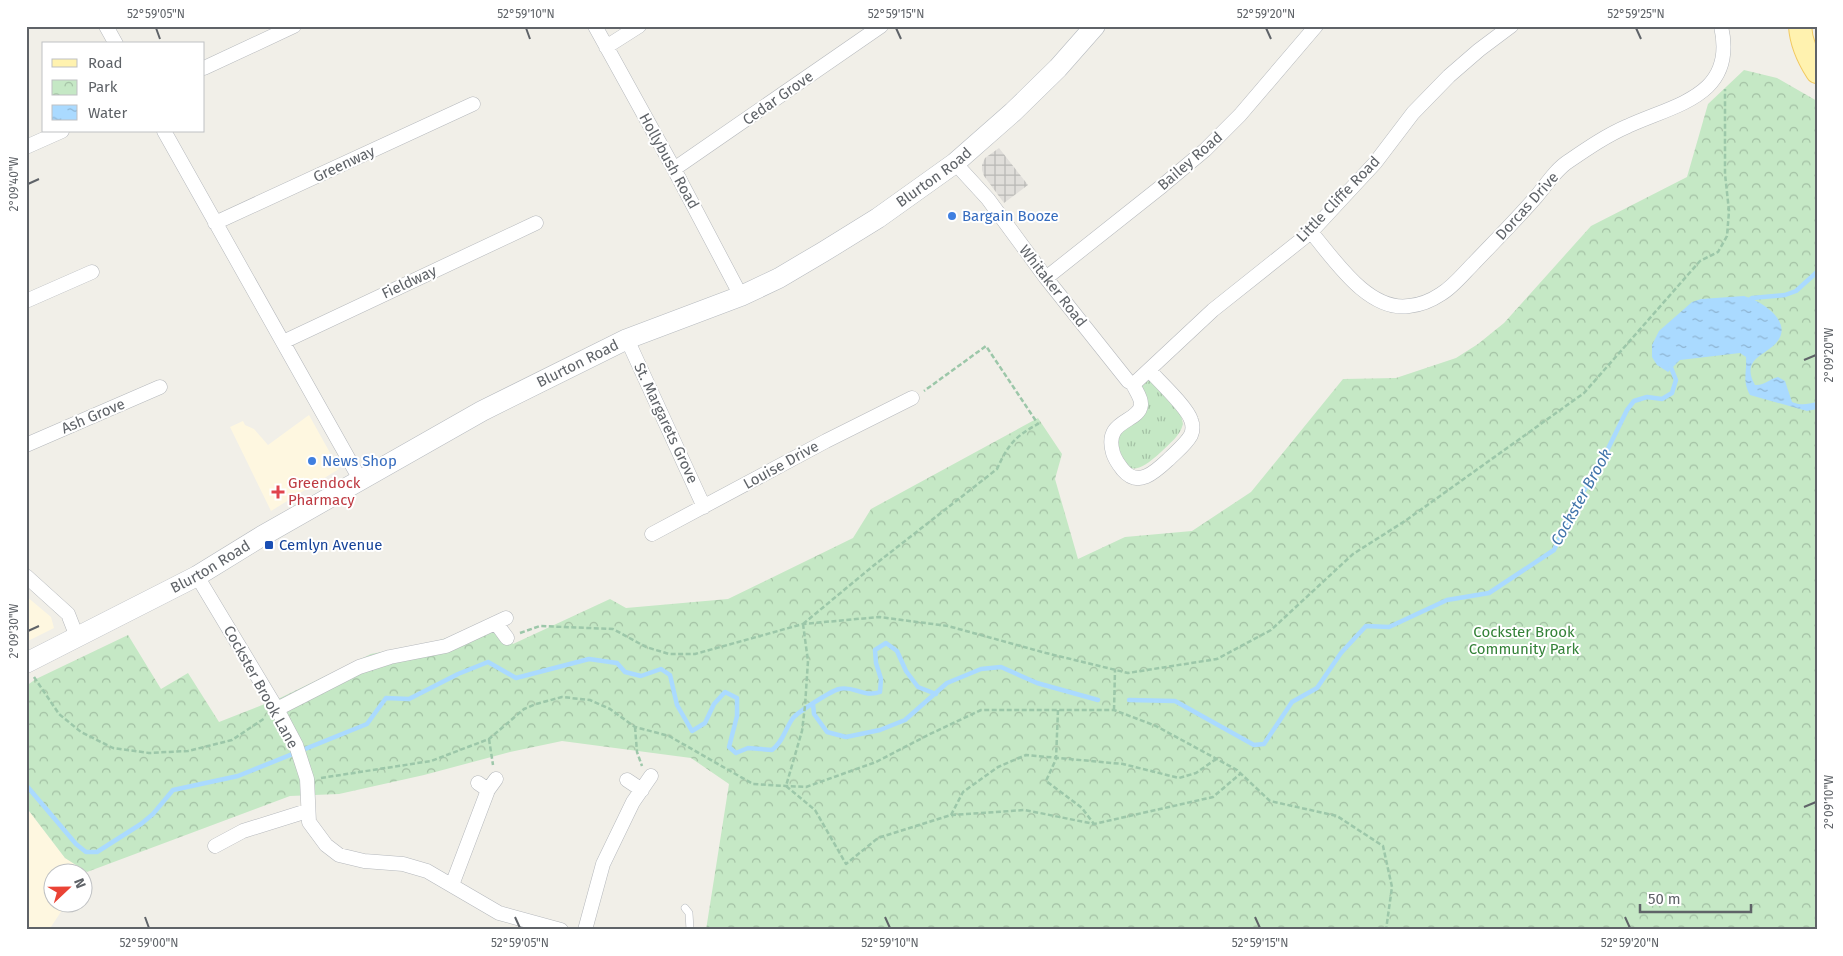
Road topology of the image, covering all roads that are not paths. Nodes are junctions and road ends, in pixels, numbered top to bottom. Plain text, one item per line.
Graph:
1 (106, 26) edge
2 (294, 26) edge
3 (595, 26) edge
4 (639, 26) edge
5 (881, 26) edge
6 (1095, 26) edge
7 (1316, 26) edge
8 (1511, 26) edge
9 (1721, 26) edge
10 (1800, 29) edge
11 (274, 30) edge
12 (115, 42) edge
13 (606, 47) junction
14 (205, 67) edge
15 (1817, 72) edge
16 (473, 104) dead end
17 (60, 132) edge
18 (165, 132) edge
19 (26, 147) edge
20 (955, 163) junction
21 (674, 169) junction
22 (536, 222) dead end
23 (214, 223) junction
24 (1311, 232) junction
25 (92, 272) dead end
26 (1046, 278) junction
27 (741, 296) junction
28 (26, 301) edge
29 (627, 339) junction
30 (283, 342) junction
31 (1150, 370) junction
32 (1133, 384) junction
33 (160, 387) dead end
34 (912, 398) road end
35 (26, 445) edge
36 (361, 481) junction
37 (704, 507) junction
38 (652, 534) dead end
39 (26, 576) edge
40 (197, 576) junction
41 (78, 636) junction
42 (507, 638) road end
43 (26, 663) edge
44 (277, 709) junction
45 (651, 776) road end
46 (627, 780) dead end
47 (487, 784) road end
48 (642, 790) junction
49 (308, 811) junction
50 (215, 846) dead end
51 (452, 885) junction
52 (685, 908) dead end
53 (560, 930) edge
54 (585, 930) edge
55 (690, 930) edge

1 - 12 street
2 - 11 street
3 - 13 street, Hollybush Road
4 - 13 street
5 - 21 street, Cedar Grove
6 - 20 street, Blurton Road
7 - 26 street, Bailey Road
8 - 24 street, Little Cliffe Road
9 - 24 street, Dorcas Drive
10 - 15 main road
11 - 14 street
13 - 21 street, Hollybush Road
16 - 23 street, Greenway
17 - 19 street
18 - 23 street
20 - 26 street, Whitaker Road
20 - 27 street, Blurton Road
21 - 27 street, Hollybush Road
22 - 30 street, Fieldway
23 - 30 street
24 - 31 street, Little Cliffe Road
25 - 28 street
26 - 32 street, Whitaker Road
27 - 29 street, Blurton Road
29 - 36 street, Blurton Road
29 - 37 street, St. Margarets Grove
30 - 36 street
31 - 32 street, Little Cliffe Road
31 - 32 street
33 - 35 street, Ash Grove
34 - 37 street, Louise Drive
36 - 40 street, Blurton Road
37 - 38 street, Louise Drive
39 - 41 street
40 - 41 street, Blurton Road
40 - 44 street, Cockster Brook Lane
41 - 43 street, Blurton Road
42 - 44 street
44 - 49 street, Cockster Brook Lane
45 - 48 street
46 - 48 street
47 - 51 street
48 - 54 street
49 - 50 street
49 - 51 street, Cockster Brook Lane
51 - 53 street, Cockster Brook Lane
52 - 55 lane

